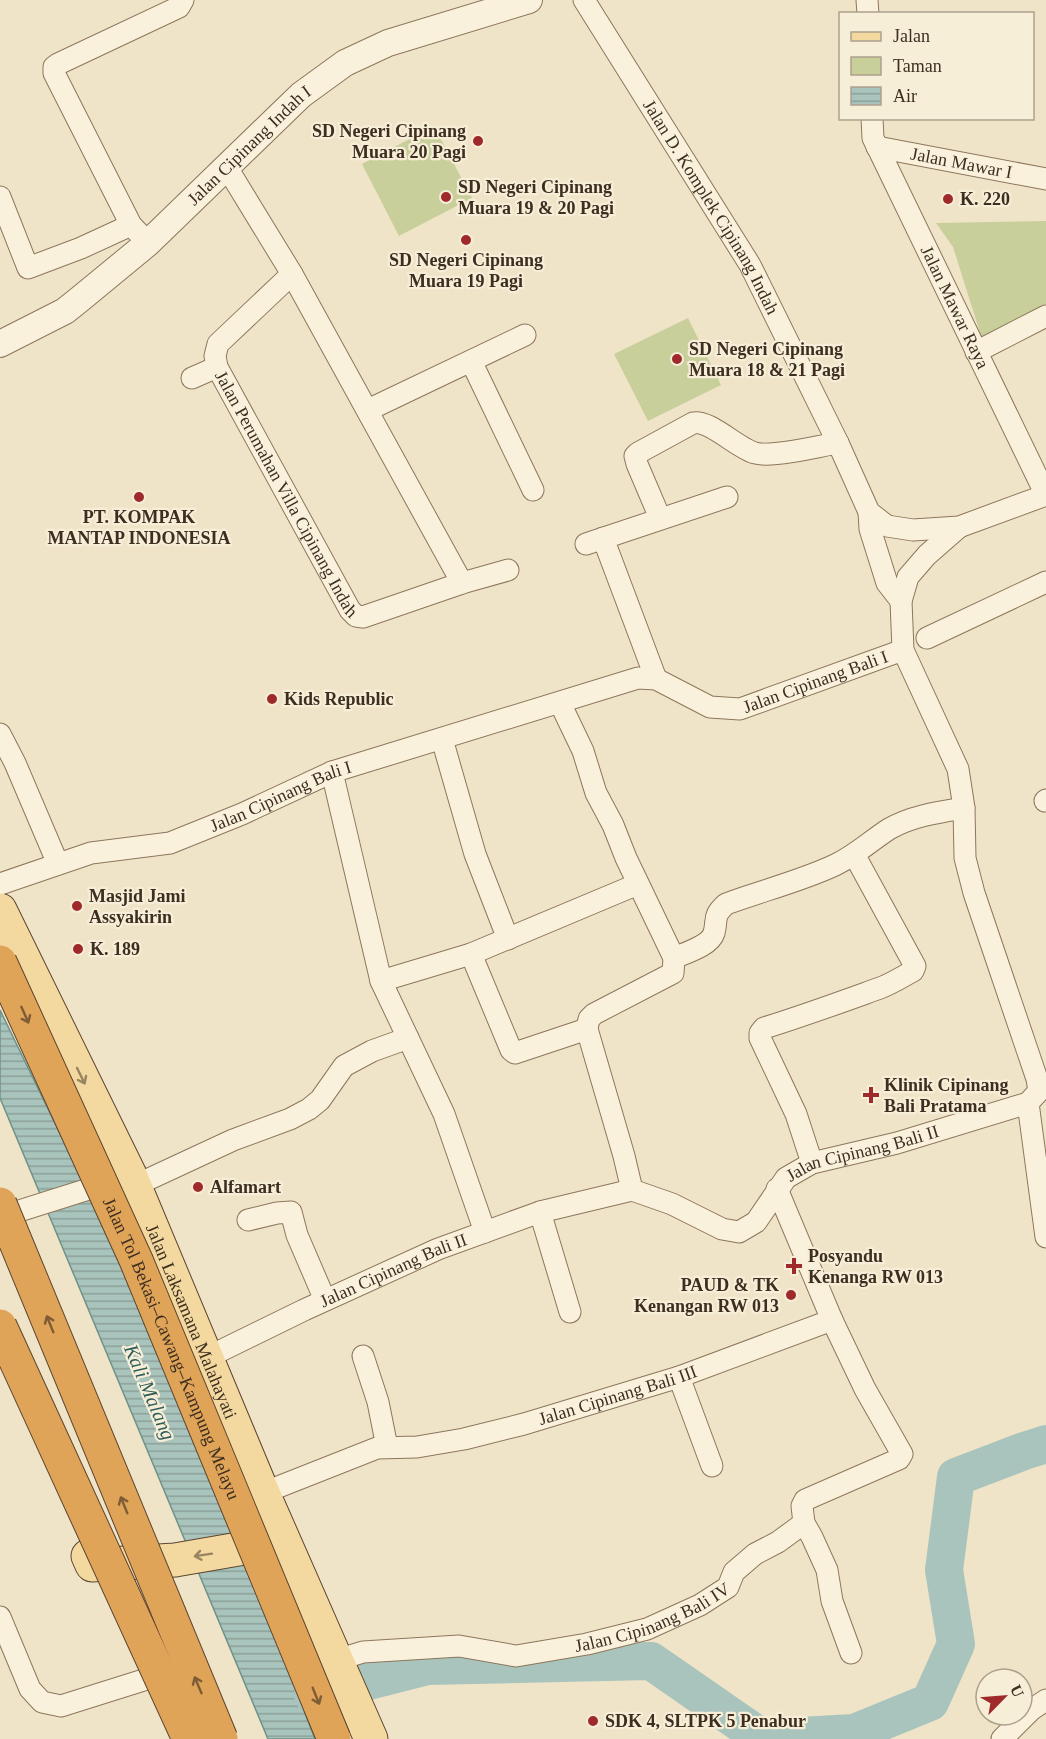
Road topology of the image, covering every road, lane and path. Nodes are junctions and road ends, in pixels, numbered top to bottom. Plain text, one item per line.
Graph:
1 (183, 0) edge
2 (529, 0) edge
3 (584, 0) edge
4 (872, 120) edge
5 (878, 147) junction
6 (226, 166) junction
7 (1046, 179) edge
8 (0, 198) edge
9 (139, 234) junction
10 (292, 274) junction
11 (1046, 316) edge
12 (525, 335) dead end
13 (0, 344) edge
14 (976, 352) junction
15 (471, 361) junction
16 (217, 367) junction
17 (192, 378) dead end
18 (368, 410) junction
19 (838, 443) junction
20 (533, 490) dead end
21 (1046, 495) edge
22 (727, 496) dead end
23 (869, 512) junction
24 (660, 518) junction
25 (959, 526) junction
26 (508, 570) dead end
27 (1046, 582) edge
28 (462, 583) junction
29 (901, 601) junction
30 (927, 638) dead end
31 (903, 650) junction
32 (656, 679) junction
33 (560, 703) junction
34 (0, 734) edge
35 (442, 739) junction
36 (332, 772) junction
37 (964, 808) junction
38 (855, 856) junction
39 (58, 864) junction
40 (0, 884) edge
41 (638, 884) junction
42 (0, 910) edge
43 (508, 939) junction
44 (471, 954) junction
45 (0, 962) edge
46 (671, 967) junction
47 (381, 981) junction
48 (587, 1029) junction
49 (408, 1038) junction
50 (1038, 1096) edge
51 (812, 1163) junction
52 (133, 1182) junction
53 (777, 1189) junction
54 (632, 1190) junction
55 (0, 1204) edge
56 (540, 1212) junction
57 (0, 1217) edge
58 (248, 1220) dead end
59 (485, 1232) junction
60 (1046, 1236) edge
61 (325, 1299) junction
62 (570, 1312) dead end
63 (832, 1320) junction
64 (0, 1326) edge
65 (363, 1356) dead end
66 (0, 1364) edge
67 (210, 1369) junction
68 (679, 1377) junction
69 (387, 1448) junction
70 (712, 1466) dead end
71 (263, 1493) junction
72 (804, 1523) junction
73 (264, 1545) junction
74 (104, 1564) junction
75 (0, 1617) edge
76 (851, 1653) dead end
77 (341, 1669) junction
78 (150, 1678) junction
79 (1046, 1700) edge
80 (367, 1729) edge
81 (177, 1739) edge
82 (189, 1739) edge
83 (221, 1739) edge
84 (334, 1739) edge
85 (1002, 1739) edge

1 - 9 street
2 - 6 street, Jalan Cipinang Indah I
3 - 19 street, Jalan D. Komplek Cipinang Indah
4 - 5 street, Jalan Mawar Raya
5 - 7 street, Jalan Mawar I
5 - 14 street, Jalan Mawar Raya
6 - 9 street, Jalan Cipinang Indah I
6 - 10 street
8 - 9 street
9 - 13 street, Jalan Cipinang Indah I
10 - 16 street, Jalan Perumahan Villa Cipinang Indah
10 - 18 street
11 - 14 street
12 - 15 street
14 - 21 street, Jalan Mawar Raya
15 - 18 street
15 - 20 street
16 - 17 street
16 - 28 street, Jalan Perumahan Villa Cipinang Indah
18 - 28 street
19 - 23 street, Jalan D. Komplek Cipinang Indah
19 - 24 street
21 - 25 street
22 - 24 street
23 - 25 street
23 - 29 street, Jalan D. Komplek Cipinang Indah
24 - 32 street
25 - 29 street
26 - 28 street
27 - 30 street
29 - 31 street
31 - 32 street, Jalan Cipinang Bali I
31 - 37 street
32 - 33 street, Jalan Cipinang Bali I
33 - 35 street, Jalan Cipinang Bali I
33 - 41 street
34 - 39 street
35 - 36 street, Jalan Cipinang Bali I
35 - 43 street
36 - 39 street, Jalan Cipinang Bali I
36 - 47 street
37 - 38 street
37 - 50 street
38 - 46 street
38 - 51 street
39 - 40 street, Jalan Cipinang Bali I
41 - 43 street
41 - 46 street
42 -> 52 main road, Jalan Laksamana Malahayati
43 - 44 street
44 - 47 street
44 - 48 street
45 -> 84 highway, Jalan Tol Bekasi–Cawang–Kampung Melayu, bridge
46 - 48 street
47 - 49 street
48 - 54 street
49 - 52 street
49 - 59 street
50 - 51 street, Jalan Cipinang Bali II
50 - 60 street
51 - 53 street, Jalan Cipinang Bali II
52 - 57 street
52 - 67 main road, Jalan Laksamana Malahayati
53 - 54 street, Jalan Cipinang Bali II
53 - 63 street
54 - 56 street, Jalan Cipinang Bali II
83 -> 55 highway, bridge
56 - 59 street, Jalan Cipinang Bali II
56 - 62 street
58 - 61 street
59 - 61 street, Jalan Cipinang Bali II
61 - 67 street, Jalan Cipinang Bali II
63 - 68 street, Jalan Cipinang Bali III
63 - 72 street
64 - 82 highway, bridge
65 - 69 street
66 - 74 main road
67 - 71 main road, Jalan Laksamana Malahayati
67 - 73 main road
68 - 69 street, Jalan Cipinang Bali III
68 - 70 street
69 - 71 street, Jalan Cipinang Bali III
71 - 77 main road, Jalan Laksamana Malahayati
72 - 76 street
72 - 77 street, Jalan Cipinang Bali IV
73 -> 74 main road, bridge
73 - 77 main road
74 - 78 street
75 - 78 street
77 - 80 main road, Jalan Laksamana Malahayati
78 - 81 street
79 - 85 street

